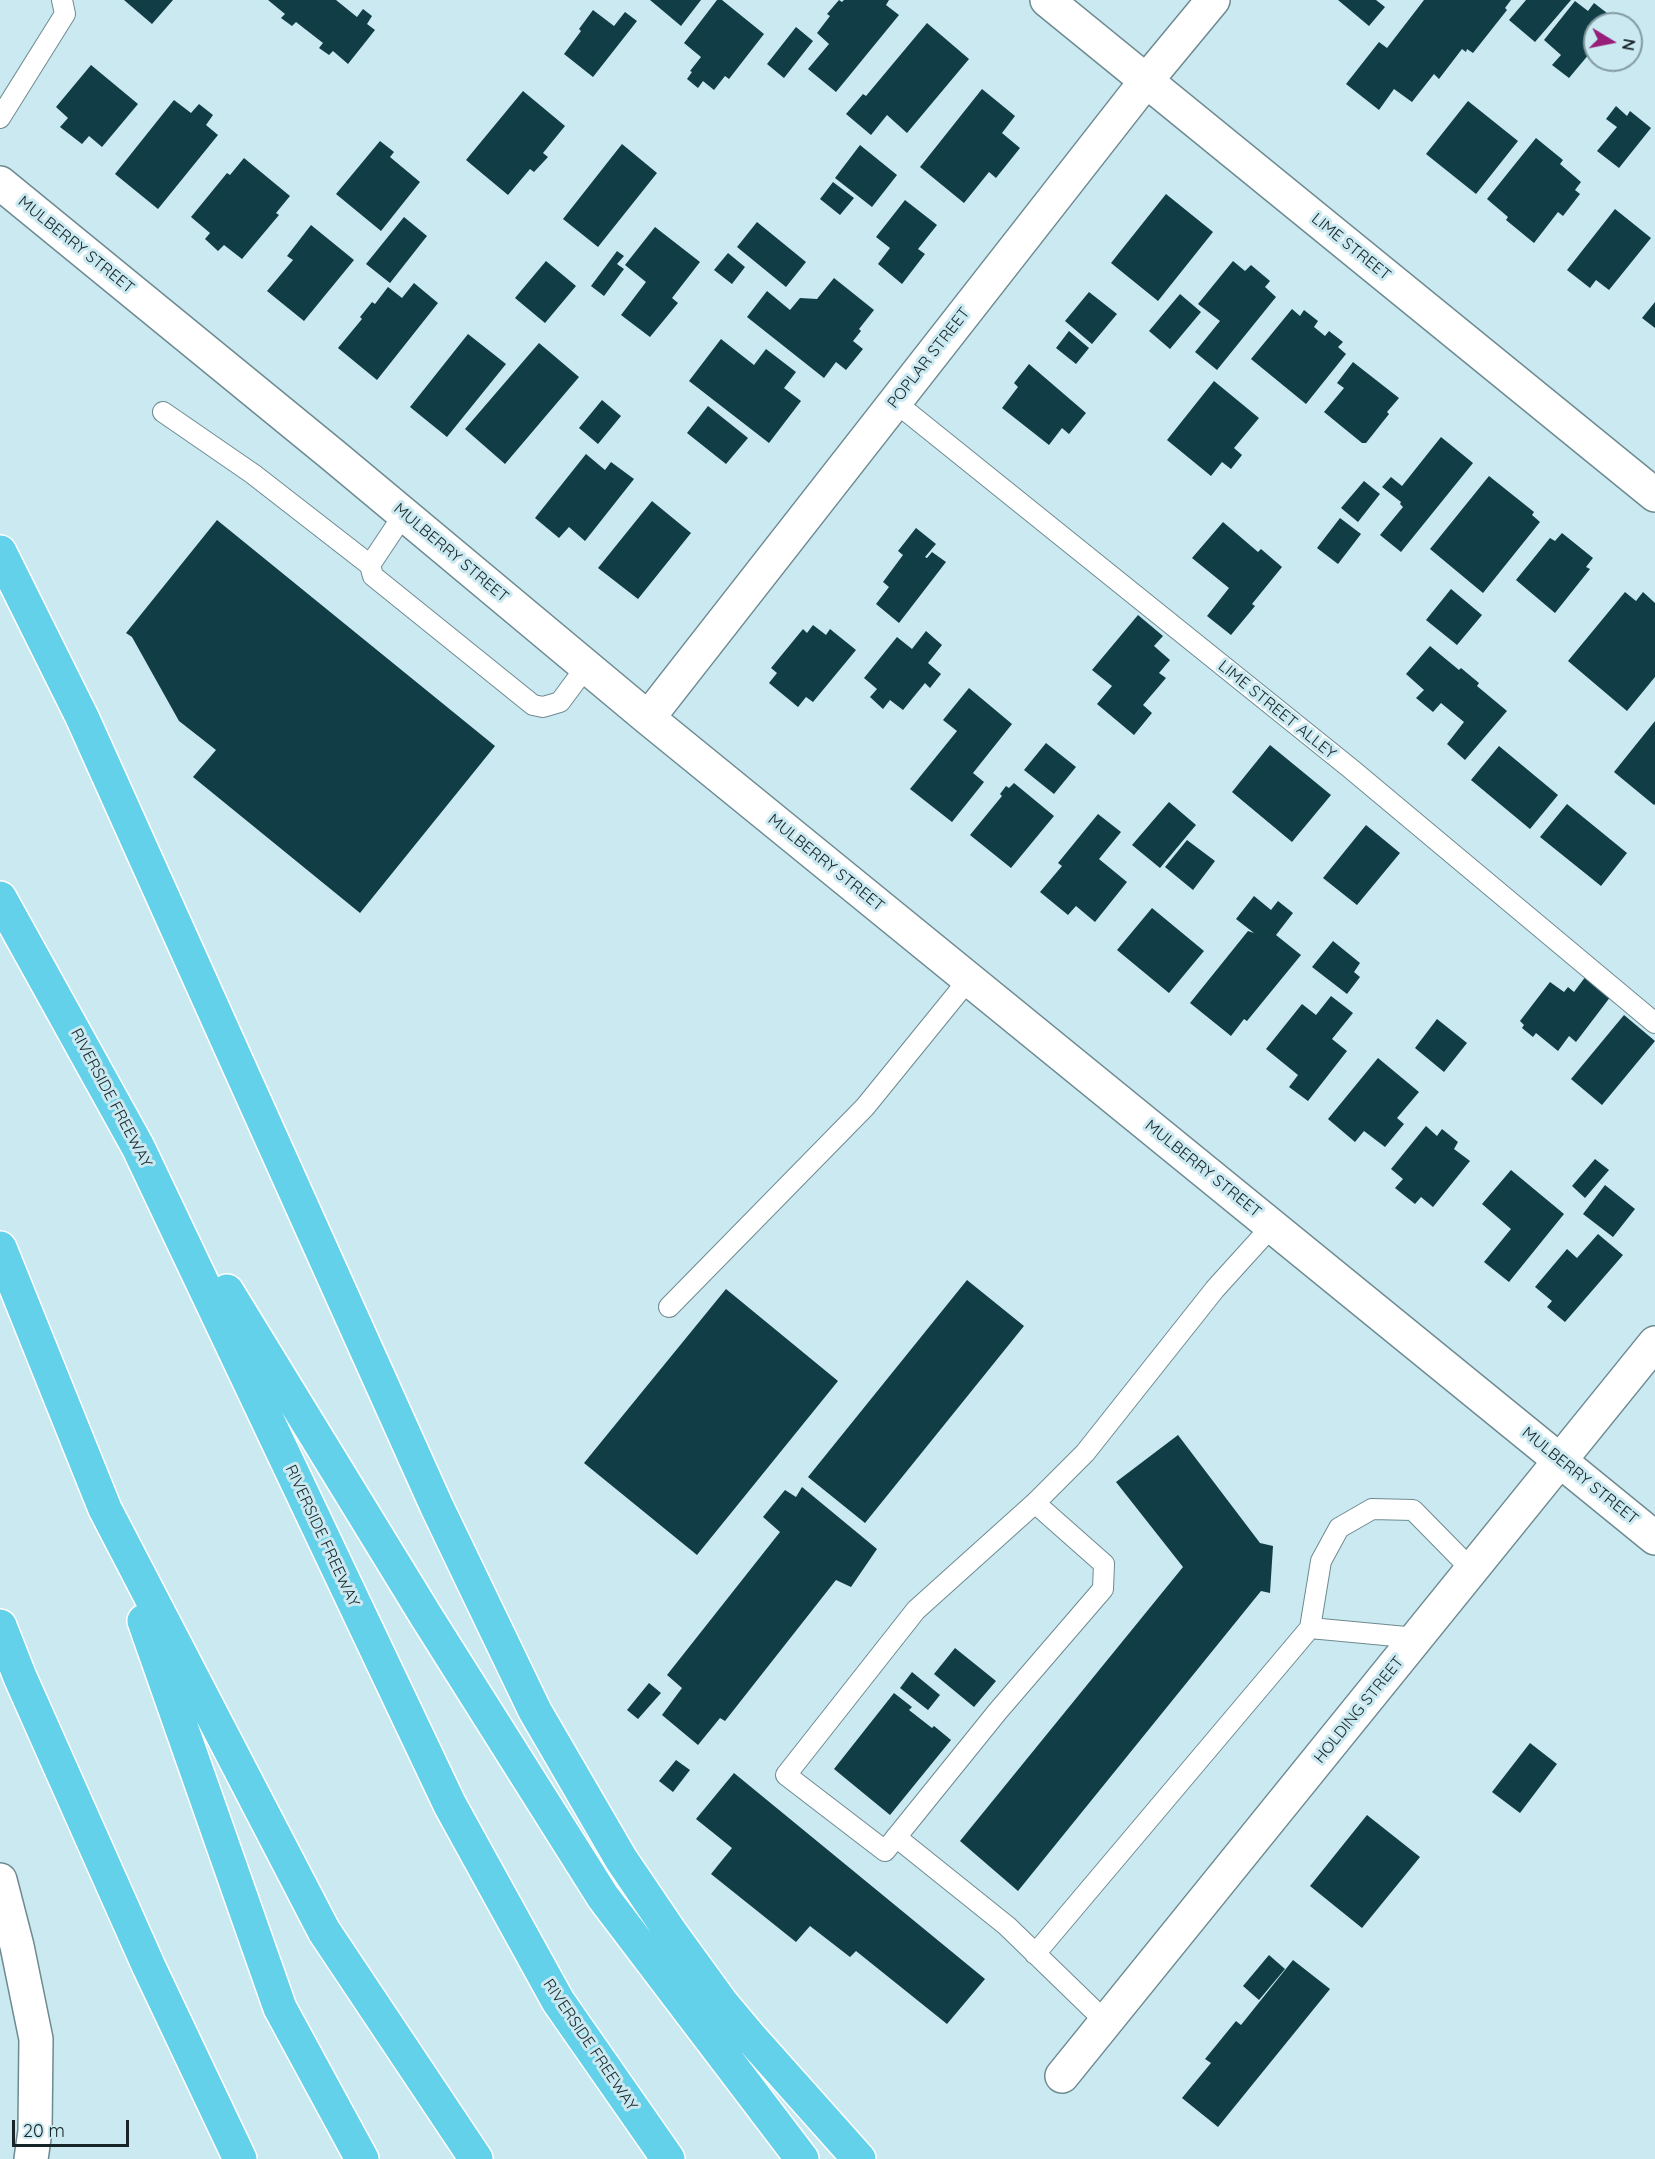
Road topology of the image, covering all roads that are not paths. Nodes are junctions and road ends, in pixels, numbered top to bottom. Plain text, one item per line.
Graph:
1 (62, 0) edge
2 (1047, 0) edge
3 (1213, 0) edge
4 (1146, 81) junction
5 (0, 118) edge
6 (0, 183) edge
7 (895, 402) junction
8 (163, 412) dead end
9 (1655, 495) edge
10 (404, 513) junction
11 (0, 552) edge
12 (370, 565) junction
13 (586, 667) junction
14 (648, 718) junction
15 (0, 898) edge
16 (969, 979) junction
17 (1655, 1023) edge
18 (138, 1147) junction
19 (1272, 1226) junction
20 (0, 1248) edge
21 (669, 1307) dead end
22 (1655, 1343) edge
23 (1560, 1460) junction
24 (1035, 1503) junction
25 (105, 1509) junction
26 (1655, 1538) edge
27 (1472, 1570) junction
28 (0, 1626) edge
29 (1310, 1628) junction
30 (1417, 1638) junction
31 (896, 1837) junction
32 (0, 1884) edge
33 (1035, 1954) junction
34 (1106, 2022) junction
35 (1062, 2076) dead end
36 (31, 2159) edge
37 (240, 2159) edge
38 (362, 2159) edge
39 (476, 2159) edge
40 (668, 2159) edge
41 (802, 2159) edge
42 (860, 2159) edge

1 - 5 lane
2 - 4 street, LIME STREET
3 - 4 street, POPLAR STREET
4 - 7 street, POPLAR STREET
4 - 9 street, LIME STREET
6 - 10 street, MULBERRY STREET
7 - 14 street, POPLAR STREET
7 - 17 lane, LIME STREET ALLEY
8 - 12 lane
10 - 12 lane
10 - 13 street, MULBERRY STREET
11 - 42 highway
12 - 13 lane
13 - 14 street, MULBERRY STREET
14 - 16 street, MULBERRY STREET
15 - 18 highway, RIVERSIDE FREEWAY
16 - 19 street, MULBERRY STREET
16 - 21 lane
18 - 40 highway, RIVERSIDE FREEWAY
18 - 41 highway
19 - 23 street, MULBERRY STREET
19 - 24 lane
20 - 25 highway
22 - 23 street, HOLDING STREET
23 - 26 street, MULBERRY STREET
23 - 27 street, HOLDING STREET
24 - 31 lane
24 - 31 lane
25 - 38 highway
25 - 39 highway
27 - 29 lane
27 - 30 street, HOLDING STREET
28 - 37 highway
29 - 30 lane
29 - 33 lane
30 - 34 street, HOLDING STREET
31 - 33 lane
32 - 36 street
33 - 34 lane
34 - 35 street, HOLDING STREET

